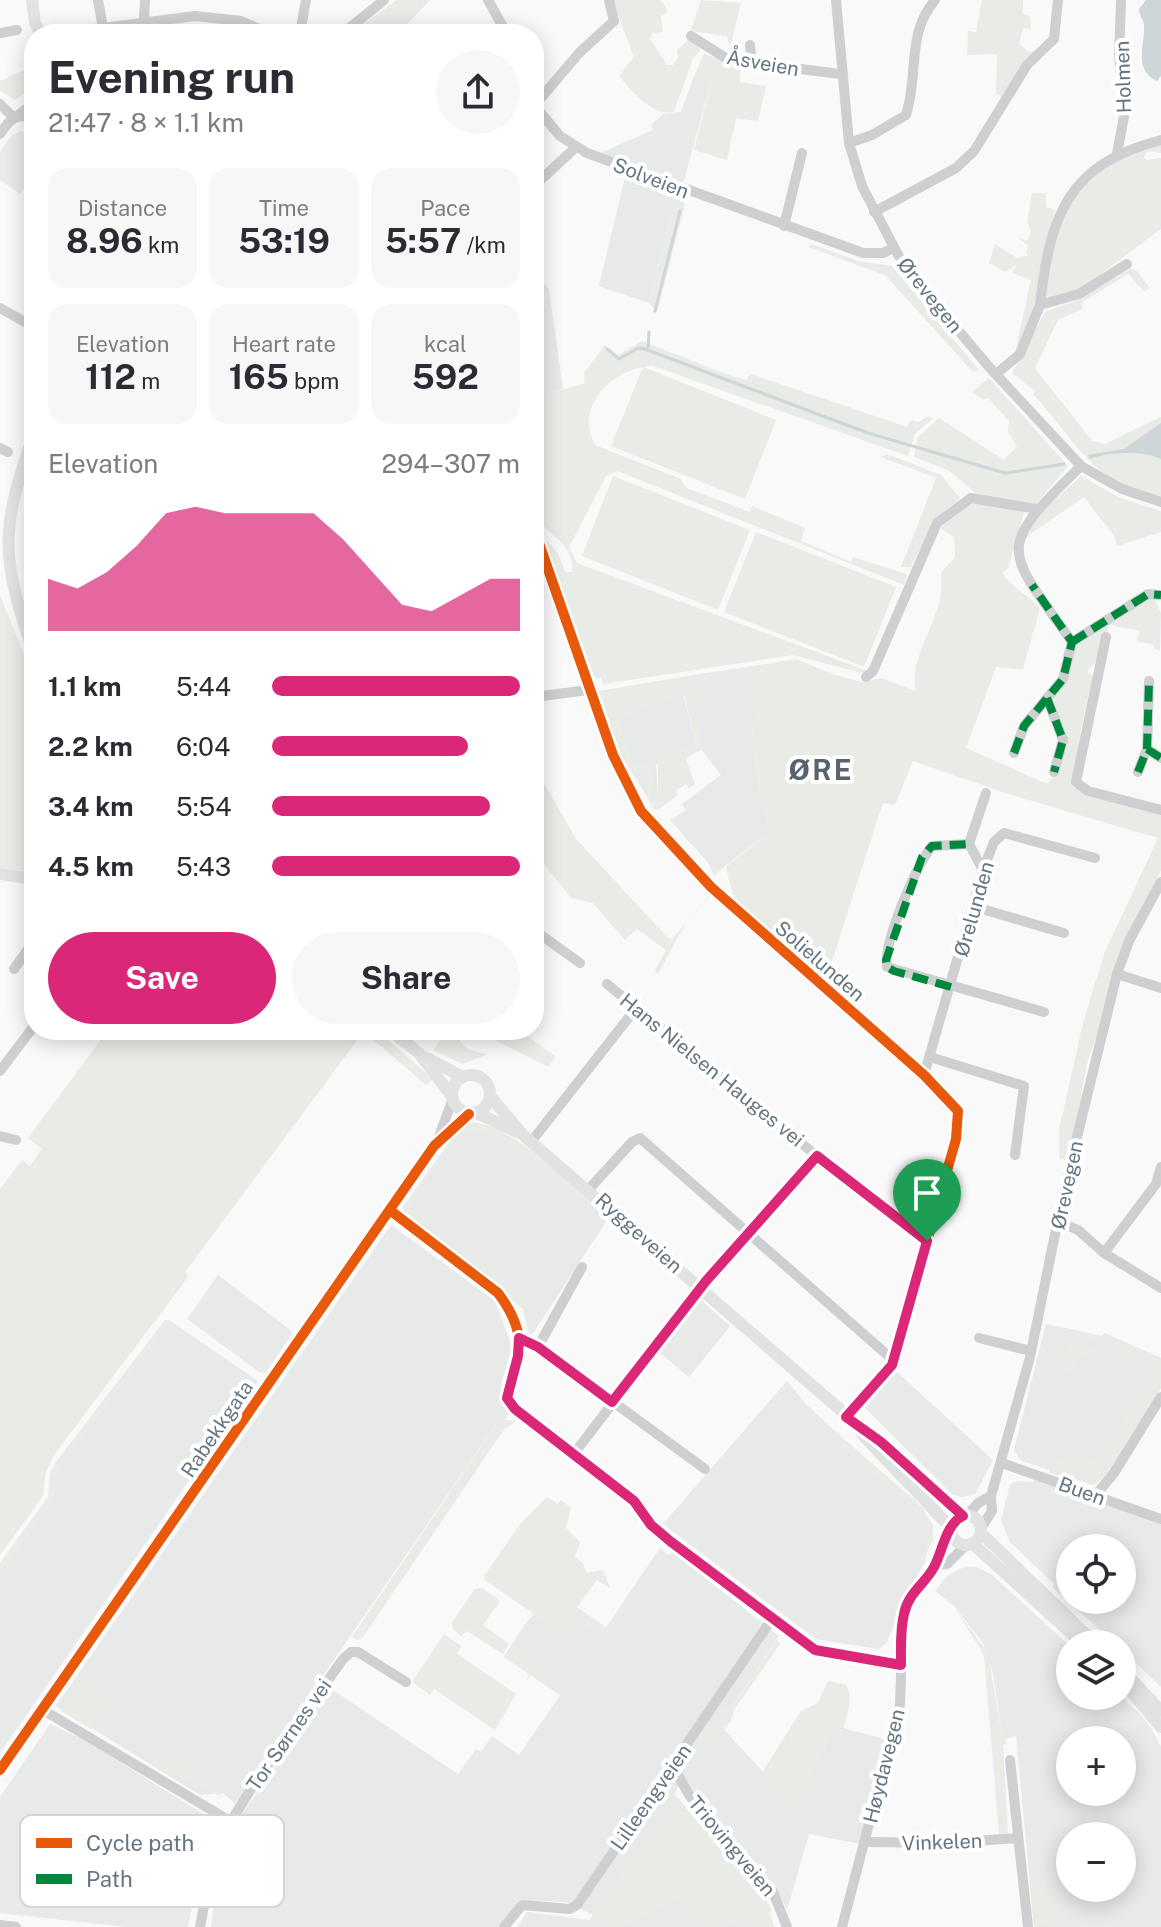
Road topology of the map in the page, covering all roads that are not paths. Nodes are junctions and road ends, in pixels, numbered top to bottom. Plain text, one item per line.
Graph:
1 (34, 0) edge
2 (98, 0) edge
3 (145, 0) edge
4 (306, 0) edge
5 (488, 0) edge
6 (609, 0) edge
7 (836, 0) edge
8 (935, 0) edge
9 (1058, 0) edge
10 (1121, 0) edge
11 (380, 1) edge
12 (36, 24) edge
13 (102, 24) edge
14 (143, 24) edge
15 (168, 24) edge
16 (248, 24) edge
17 (302, 24) edge
18 (354, 24) edge
19 (501, 24) edge
20 (17, 30) dead end
21 (0, 33) edge
22 (691, 36) dead end
23 (750, 45) dead end
24 (752, 64) junction
25 (840, 74) junction
26 (544, 93) edge
27 (0, 104) edge
28 (24, 110) edge
29 (24, 116) edge
30 (13, 117) junction
31 (544, 120) edge
32 (0, 134) edge
33 (1161, 140) edge
34 (849, 143) junction
35 (575, 148) junction
36 (802, 153) dead end
37 (1117, 154) junction
38 (544, 177) edge
39 (874, 212) junction
40 (784, 226) junction
41 (893, 248) junction
42 (1127, 264) dead end
43 (1040, 305) junction
44 (0, 308) edge
45 (24, 321) edge
46 (996, 374) junction
47 (24, 459) edge
48 (1081, 466) junction
49 (1161, 502) edge
50 (1037, 509) junction
51 (544, 559) edge
52 (1161, 595) edge
53 (24, 626) edge
54 (1106, 637) dead end
55 (1072, 642) junction
56 (866, 677) dead end
57 (1149, 681) dead end
58 (588, 690) junction
59 (544, 696) edge
60 (1047, 698) junction
61 (1147, 749) junction
62 (1014, 753) dead end
63 (1161, 758) edge
64 (1054, 772) dead end
65 (1138, 772) dead end
66 (986, 793) dead end
67 (1161, 810) edge
68 (969, 844) junction
69 (1095, 858) dead end
70 (983, 870) junction
71 (0, 874) edge
72 (24, 878) edge
73 (1161, 882) edge
74 (975, 907) junction
75 (1064, 933) dead end
76 (544, 937) edge
77 (24, 955) edge
78 (580, 963) dead end
79 (14, 969) dead end
80 (1117, 974) junction
81 (607, 984) dead end
82 (951, 987) junction
83 (1158, 987) edge
84 (637, 1007) junction
85 (1044, 1012) dead end
86 (24, 1039) edge
87 (403, 1040) edge
88 (419, 1053) junction
89 (930, 1057) junction
90 (0, 1071) edge
91 (924, 1075) junction
92 (463, 1077) junction
93 (490, 1096) junction
94 (452, 1098) junction
95 (473, 1113) junction
96 (0, 1136) edge
97 (527, 1138) junction
98 (16, 1140) dead end
99 (434, 1146) junction
100 (1015, 1155) dead end
101 (817, 1156) junction
102 (1161, 1167) edge
103 (589, 1189) junction
104 (391, 1211) junction
105 (1059, 1222) junction
106 (748, 1233) junction
107 (927, 1241) junction
108 (1104, 1253) junction
109 (582, 1267) dead end
110 (701, 1288) junction
111 (1161, 1288) edge
112 (519, 1338) junction
113 (979, 1338) dead end
114 (538, 1347) junction
115 (1031, 1351) junction
116 (893, 1360) junction
117 (1161, 1397) edge
118 (612, 1402) junction
119 (849, 1420) junction
120 (573, 1455) junction
121 (1002, 1463) junction
122 (705, 1469) dead end
123 (991, 1496) junction
124 (1099, 1499) junction
125 (966, 1516) junction
126 (1161, 1519) edge
127 (951, 1530) junction
128 (975, 1538) junction
129 (936, 1565) junction
130 (772, 1619) junction
131 (1069, 1630) edge
132 (1080, 1630) edge
133 (901, 1665) junction
134 (406, 1682) dead end
135 (1136, 1684) edge
136 (1136, 1698) edge
137 (43, 1710) junction
138 (1161, 1711) edge
139 (1161, 1727) edge
140 (1010, 1760) dead end
141 (673, 1766) junction
142 (0, 1770) edge
143 (220, 1815) edge
144 (234, 1815) edge
145 (1018, 1838) junction
146 (866, 1842) junction
147 (203, 1907) edge
148 (0, 1925) edge
149 (16, 1927) edge
150 (200, 1927) edge
151 (504, 1927) edge
152 (787, 1927) edge
153 (842, 1927) edge
154 (1028, 1927) edge

1 - 12 main road
2 - 13 street
3 - 14 street
4 - 17 street
5 - 19 street
6 - 26 street
7 - 25 street, Ørevegen
8 - 34 street
9 - 39 street
10 - 37 street, Holmen
11 - 18 street
15 - 16 street
20 - 21 street
22 - 24 street, Åsveien
23 - 24 street
24 - 25 street, Åsveien
25 - 34 street, Ørevegen
27 - 30 street
28 - 30 street
29 - 30 street
30 - 32 street
31 - 35 street, Solveien
33 - 37 street
34 - 39 street, Ørevegen
35 - 38 street
35 - 40 street, Solveien
36 - 40 street
37 - 43 street
39 - 41 street, Ørevegen
40 - 41 street, Solveien
41 - 46 street, Ørevegen
42 - 43 street
43 - 46 street
44 - 45 street
46 - 48 street, Ørevegen
47 - 53 main road
48 - 49 street, Ørevegen
48 - 50 street
50 - 55 street
50 - 56 street
51 - 58 street, Solielunden
52 - 55 street
54 - 67 street
55 - 60 street
57 - 61 street
58 - 59 street
58 - 91 street, Solielunden
60 - 62 street
60 - 64 street
61 - 63 street
61 - 65 street
66 - 68 street
68 - 70 street
68 - 82 street, Ørelunden
69 - 70 street, Ørelunden
70 - 74 street, Ørelunden
71 - 72 main road
73 - 80 street, Ørevegen
74 - 75 street
74 - 82 street, Ørelunden
76 - 78 street
77 - 79 street
80 - 83 street
80 - 105 street, Ørevegen
81 - 84 street, Hans Nielsen Hauges vei
82 - 85 street
82 - 89 street, Ørelunden
84 - 97 street
84 - 101 street, Hans Nielsen Hauges vei
86 - 90 street
87 - 88 main road
88 - 92 main road
88 - 94 main road
89 - 91 street, Ørelunden
89 - 100 street
91 - 107 street, Solielunden
92 - 93 main road
92 - 94 main road
93 - 95 main road
93 - 97 main road, Ryggeveien
94 - 95 main road
94 - 99 street
95 - 97 main road, Ryggeveien
95 - 99 street, Rabekkgata
96 - 98 street
97 - 103 main road, Ryggeveien
99 - 104 street, Rabekkgata
101 - 106 street
101 - 107 street, Hans Nielsen Hauges vei
102 - 108 street
103 - 106 street
103 - 110 main road, Ryggeveien
104 - 112 street
104 - 137 street, Rabekkgata
105 - 108 street
105 - 115 street, Ørevegen
106 - 110 street
106 - 116 street
107 - 116 street, Solielunden
108 - 111 street
109 - 114 street
110 - 118 street
110 - 119 main road, Ryggeveien
112 - 114 street
112 - 120 street
113 - 115 street
114 - 118 street
115 - 121 street, Ørevegen
116 - 119 street, Solielunden
117 - 124 street
118 - 120 street
118 - 122 street
119 - 125 main road, Ryggeveien
119 - 127 main road, Ryggeveien
120 - 130 street
121 - 123 street, Ørevegen
121 - 124 street, Buen
123 - 125 street
123 - 128 street, Ørevegen
124 - 126 street, Buen
125 - 127 main road
125 - 128 main road, Ryggeveien
127 - 128 main road, Ryggeveien
127 - 129 street, Høydavegen
128 - 129 street, Høydavegen
128 - 131 main road
128 - 132 main road
129 - 133 street, Høydavegen
130 - 133 street
130 - 141 street, Lilleengveien
133 - 146 street, Høydavegen
134 - 144 street, Tor Sørnes vei
135 - 138 main road
136 - 139 main road
137 - 142 street, Rabekkgata
137 - 143 street
140 - 145 street
141 - 151 street, Lilleengveien
141 - 152 street, Triovingveien
145 - 146 street, Vinkelen
145 - 154 street
146 - 153 street, Høydavegen
147 - 150 street, Tor Sørnes vei
148 - 149 street

